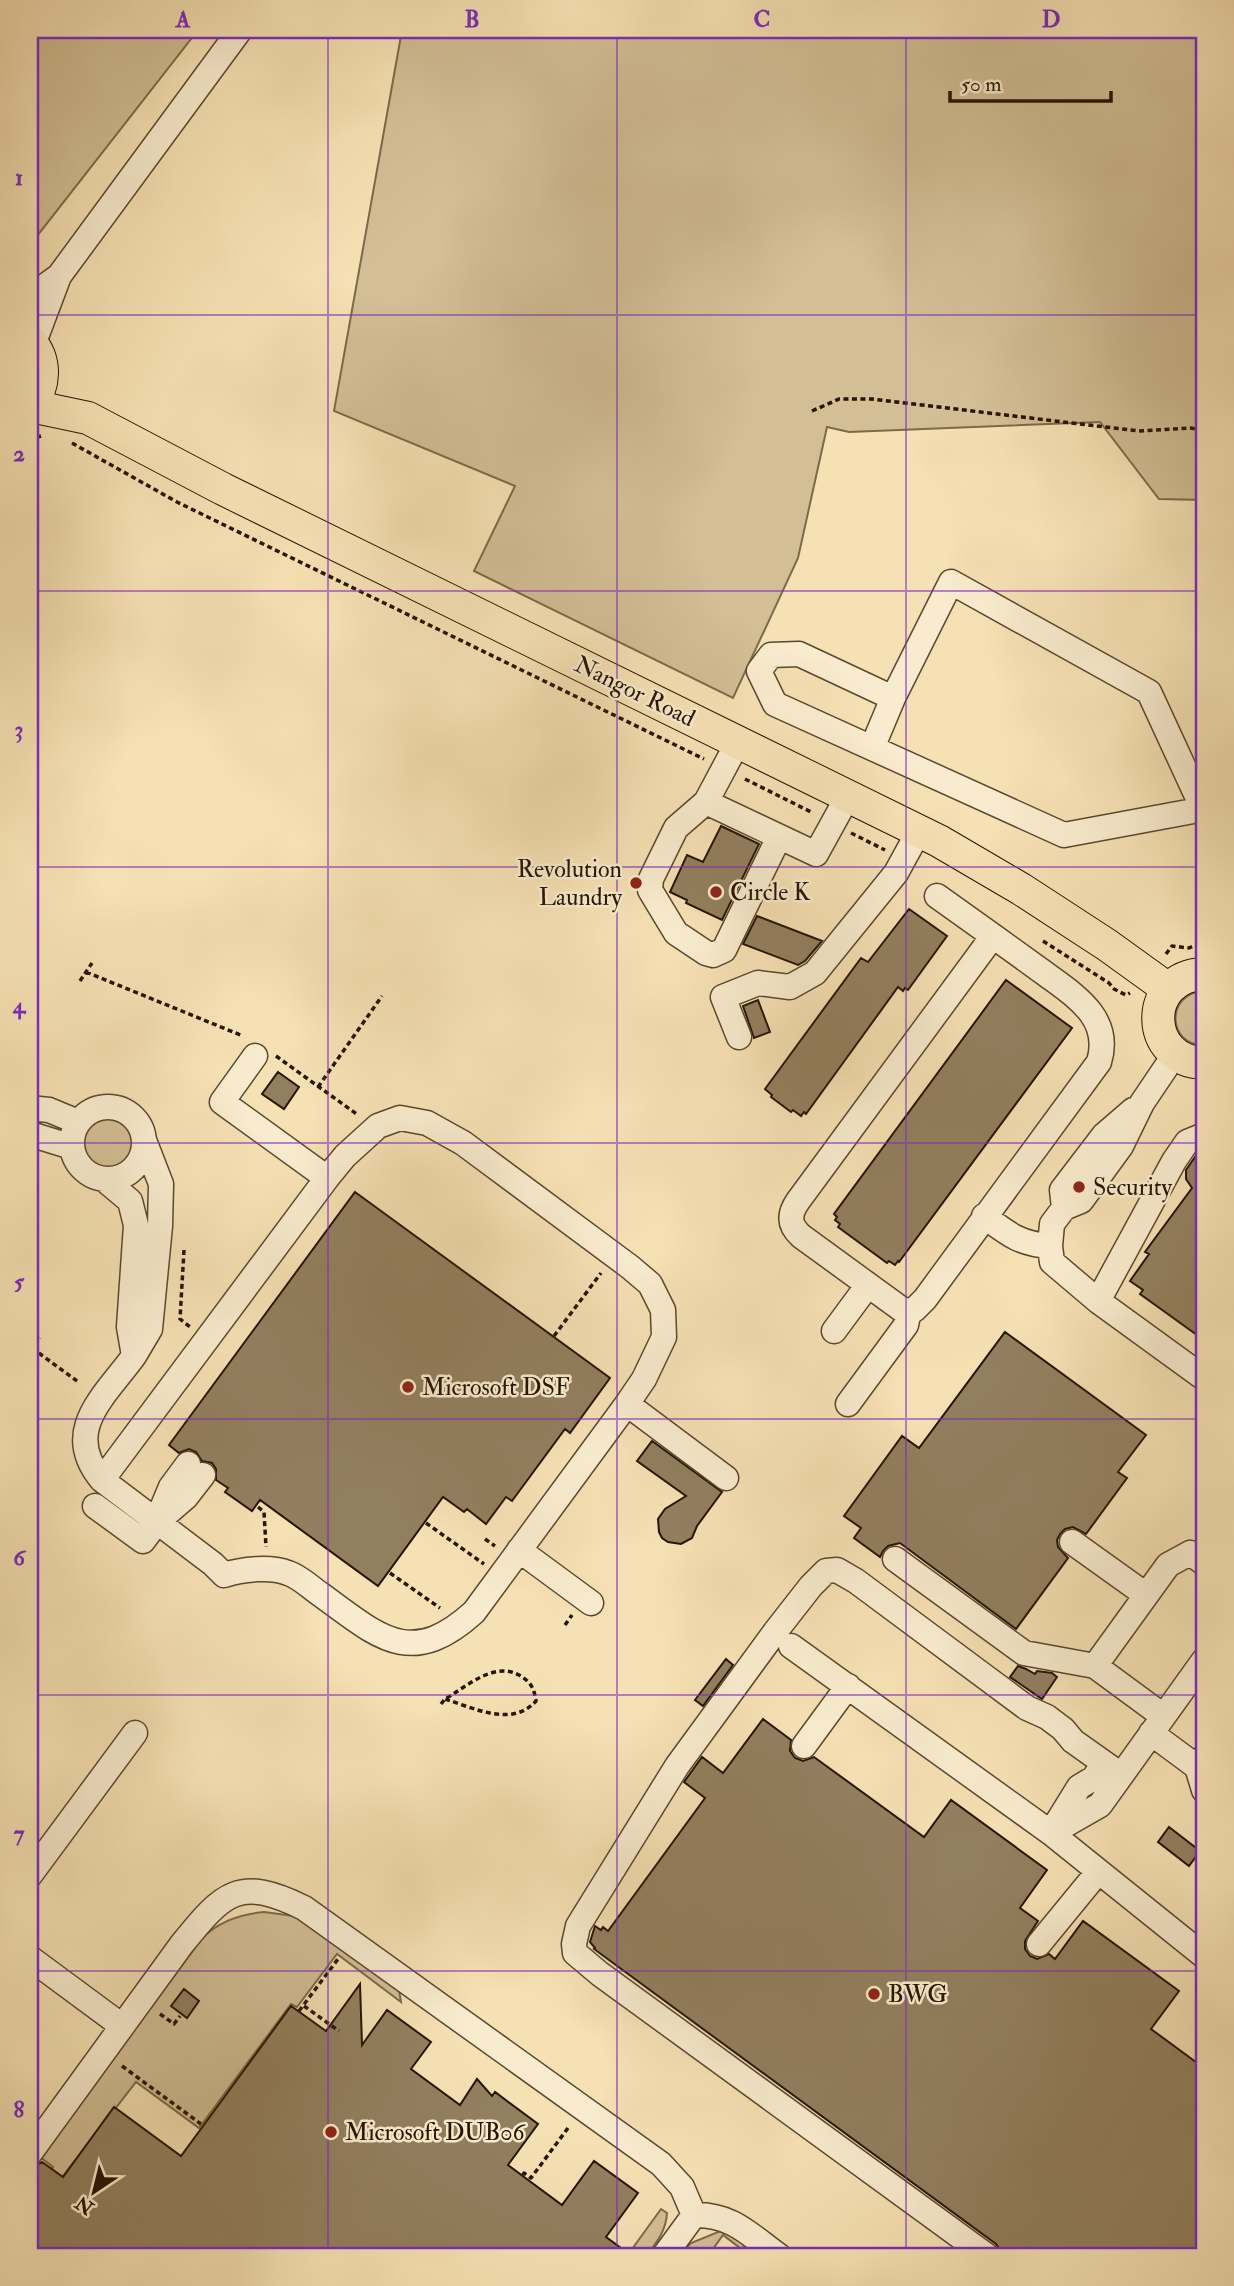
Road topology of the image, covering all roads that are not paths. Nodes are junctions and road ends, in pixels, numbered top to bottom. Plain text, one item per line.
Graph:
1 (240, 30) edge
2 (59, 276) junction
3 (30, 297) edge
4 (35, 351) edge
5 (30, 406) edge
6 (88, 418) junction
7 (893, 698) junction
8 (872, 748) junction
9 (731, 755) junction
10 (848, 796) junction
11 (706, 802) junction
12 (1204, 809) edge
13 (919, 831) junction
14 (779, 837) junction
15 (937, 896) dead end
16 (993, 936) junction
17 (1204, 974) edge
18 (1168, 989) junction
19 (739, 1037) dead end
20 (255, 1056) dead end
21 (1190, 1058) edge
22 (30, 1108) edge
23 (78, 1122) junction
24 (30, 1134) edge
25 (1204, 1135) edge
26 (144, 1140) junction
27 (72, 1147) junction
28 (327, 1178) junction
29 (105, 1180) junction
30 (984, 1216) junction
31 (1050, 1246) junction
32 (868, 1285) junction
33 (1098, 1301) junction
34 (909, 1311) junction
35 (834, 1331) dead end
36 (134, 1356) junction
37 (1204, 1378) edge
38 (627, 1404) junction
39 (848, 1404) dead end
40 (195, 1469) dead end
41 (726, 1478) dead end
42 (102, 1480) junction
43 (95, 1506) dead end
44 (157, 1522) junction
45 (1072, 1542) dead end
46 (519, 1550) junction
47 (895, 1559) dead end
48 (1204, 1563) edge
49 (1146, 1595) junction
50 (591, 1604) dead end
51 (791, 1646) dead end
52 (1204, 1660) edge
53 (1095, 1666) junction
54 (848, 1686) junction
55 (1157, 1725) junction
56 (135, 1732) dead end
57 (804, 1746) dead end
58 (1113, 1769) junction
59 (1202, 1771) edge
60 (1051, 1833) junction
61 (1098, 1872) junction
62 (30, 1875) edge
63 (1039, 1944) dead end
64 (1204, 1956) edge
65 (30, 1958) edge
66 (122, 2026) junction
67 (30, 2153) edge
68 (694, 2215) junction
69 (664, 2256) edge
70 (779, 2256) edge
71 (987, 2256) edge

1 - 2 lane
2 - 3 lane
2 - 4 lane
4 - 5 main road, Nangor Road
4 - 6 main road, Nangor Road
5 - 6 main road, Nangor Road
6 - 9 main road, Nangor Road
7 - 8 lane
7 - 8 lane
7 - 12 lane
8 - 12 lane
9 - 10 main road, Nangor Road
9 - 11 lane
10 - 13 main road, Nangor Road
10 - 14 lane
11 - 14 lane
11 - 14 lane
13 - 18 main road, Nangor Road
13 - 19 lane
15 - 16 lane
16 - 30 lane
16 - 32 lane
17 - 18 main road
18 - 21 main road
20 - 28 lane
21 - 31 lane
22 - 23 lane
23 - 26 lane
23 - 27 lane
24 - 27 lane
25 - 33 lane
26 - 29 lane
26 - 36 lane
27 - 29 lane
28 - 38 lane
28 - 42 lane
29 - 36 lane
30 - 31 lane
30 - 34 lane
31 - 33 lane
32 - 34 lane
32 - 35 lane
33 - 37 lane
34 - 39 lane
36 - 42 lane
38 - 41 lane
38 - 46 lane
40 - 44 lane
42 - 44 lane
43 - 44 lane
44 - 46 lane
45 - 49 lane
46 - 50 lane
47 - 53 lane
48 - 49 lane
49 - 53 lane
51 - 54 lane
52 - 55 lane
53 - 55 lane
54 - 57 lane
54 - 60 lane
55 - 58 lane
55 - 59 lane
56 - 62 lane
58 - 60 lane
58 - 71 lane
60 - 61 lane
61 - 63 lane
61 - 64 lane
65 - 66 lane
66 - 67 lane
66 - 68 lane
68 - 69 lane
68 - 70 lane

